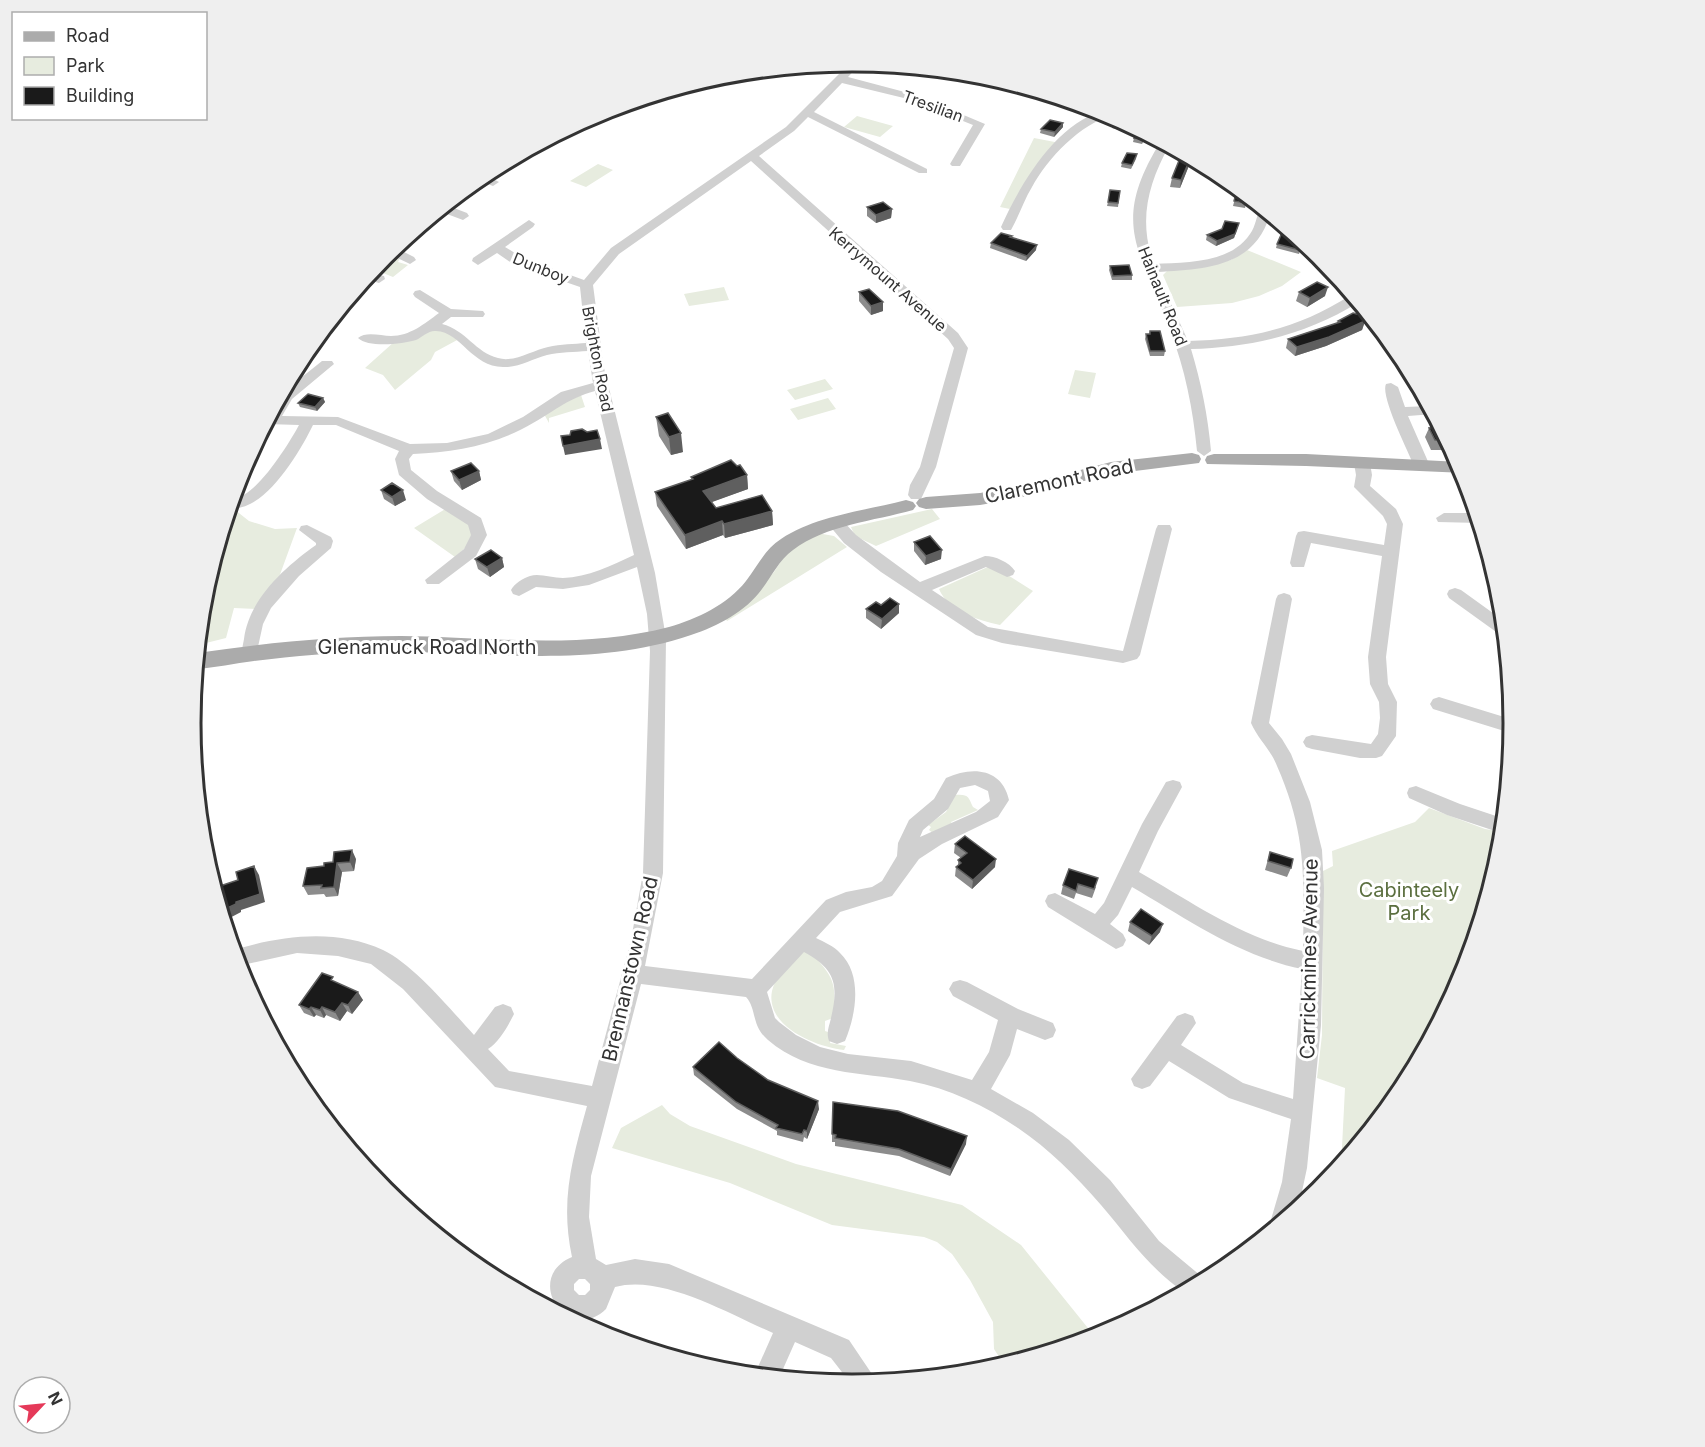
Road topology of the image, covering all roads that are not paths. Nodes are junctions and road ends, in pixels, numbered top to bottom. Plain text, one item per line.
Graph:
1 (847, 72) edge
2 (841, 79) junction
3 (808, 113) junction
4 (1093, 119) edge
5 (1161, 150) edge
6 (752, 156) junction
7 (956, 164) dead end
8 (923, 171) dead end
9 (451, 211) edge
10 (463, 216) dead end
11 (1263, 218) edge
12 (1007, 227) dead end
13 (525, 230) dead end
14 (498, 248) junction
15 (401, 255) edge
16 (410, 260) dead end
17 (478, 261) dead end
18 (1151, 268) junction
19 (586, 285) junction
20 (420, 294) dead end
21 (1349, 302) edge
22 (448, 313) junction
23 (478, 314) dead end
24 (430, 326) junction
25 (365, 338) dead end
26 (1184, 345) junction
27 (594, 347) junction
28 (327, 364) dead end
29 (601, 385) junction
30 (1391, 387) dead end
31 (292, 392) edge
32 (1424, 411) edge
33 (1399, 412) junction
34 (309, 419) junction
35 (276, 420) edge
36 (408, 449) junction
37 (1203, 457) junction
38 (1362, 463) junction
39 (1422, 466) junction
40 (1451, 467) edge
41 (916, 501) junction
42 (240, 504) edge
43 (1444, 518) dead end
44 (1470, 518) edge
45 (837, 525) junction
46 (1164, 529) dead end
47 (307, 530) dead end
48 (1390, 552) junction
49 (642, 558) junction
50 (1298, 563) dead end
51 (1007, 571) dead end
52 (433, 580) dead end
53 (918, 589) junction
54 (519, 590) dead end
55 (1455, 594) dead end
56 (1284, 599) dead end
57 (1496, 623) edge
58 (657, 638) junction
59 (250, 652) junction
60 (204, 660) edge
61 (1439, 704) dead end
62 (1504, 724) edge
63 (1312, 742) dead end
64 (1173, 787) dead end
65 (1416, 794) dead end
66 (1496, 823) edge
67 (907, 858) junction
68 (1128, 874) junction
69 (1055, 901) dead end
70 (1097, 926) junction
71 (1116, 939) dead end
72 (801, 940) junction
73 (245, 956) edge
74 (1313, 962) junction
75 (632, 974) junction
76 (960, 989) dead end
77 (755, 991) junction
78 (503, 1014) dead end
79 (1010, 1016) junction
80 (1185, 1023) dead end
81 (1046, 1030) dead end
82 (837, 1034) dead end
83 (472, 1048) junction
84 (1166, 1048) junction
85 (1142, 1079) dead end
86 (976, 1093) junction
87 (600, 1098) junction
88 (1303, 1113) junction
89 (1288, 1207) edge
90 (586, 1272) junction
91 (1190, 1280) edge
92 (572, 1312) edge
93 (789, 1327) junction
94 (770, 1369) edge
95 (859, 1375) edge

1 - 2 street, Brighton Road
2 - 3 street, Brighton Road
2 - 7 street, Tresilian
3 - 6 street, Brighton Road
3 - 8 street
4 - 12 street
5 - 18 street, Hainault Road
6 - 19 street, Brighton Road
6 - 41 street, Kerrymount Avenue
9 - 10 street
11 - 18 street
13 - 14 street, Dunboy
14 - 17 street, Dunboy
14 - 19 street, Dunboy
15 - 16 street
18 - 26 street, Hainault Road
19 - 27 street, Brighton Road
20 - 22 street
21 - 26 street
22 - 23 street
22 - 24 street
24 - 25 street
24 - 27 street
26 - 37 street, Hainault Road
27 - 29 street, Brighton Road
28 - 31 street
29 - 36 street
29 - 49 street, Brighton Road
30 - 33 street
32 - 33 street
33 - 39 street
34 - 35 street
34 - 36 street
34 - 42 street
36 - 52 street
37 - 38 main road, Claremont Road
37 - 41 main road, Claremont Road
38 - 39 main road, Claremont Road
38 - 48 street
39 - 40 main road, Claremont Road
41 - 45 main road, Claremont Road
43 - 44 street
45 - 53 street
45 - 58 main road, Claremont Road
46 - 53 street
47 - 59 street
48 - 50 street
48 - 63 street
49 - 54 street
49 - 58 street, Brighton Road
51 - 53 street
55 - 57 street
56 - 74 street, Carrickmines Avenue
58 - 59 main road, Glenamuck Road North
58 - 75 street, Brennanstown Road
59 - 60 main road, Glenamuck Road North
61 - 62 street
64 - 68 street
65 - 66 street
67 - 67 street
67 - 72 street
68 - 70 street
68 - 74 street
69 - 70 street
70 - 71 street
72 - 77 street
72 - 82 street
73 - 83 street
74 - 88 street, Carrickmines Avenue
75 - 77 street
75 - 87 street, Brennanstown Road
76 - 79 street
77 - 86 street
78 - 83 street
79 - 81 street
79 - 86 street
80 - 84 street
83 - 87 street
84 - 85 street
84 - 88 street
86 - 91 street
87 - 90 street, Brennanstown Road
88 - 89 street, Carrickmines Avenue
90 - 92 street, Brennanstown Road
90 - 92 street, Brennanstown Road
90 - 93 street
93 - 94 street
93 - 95 street

